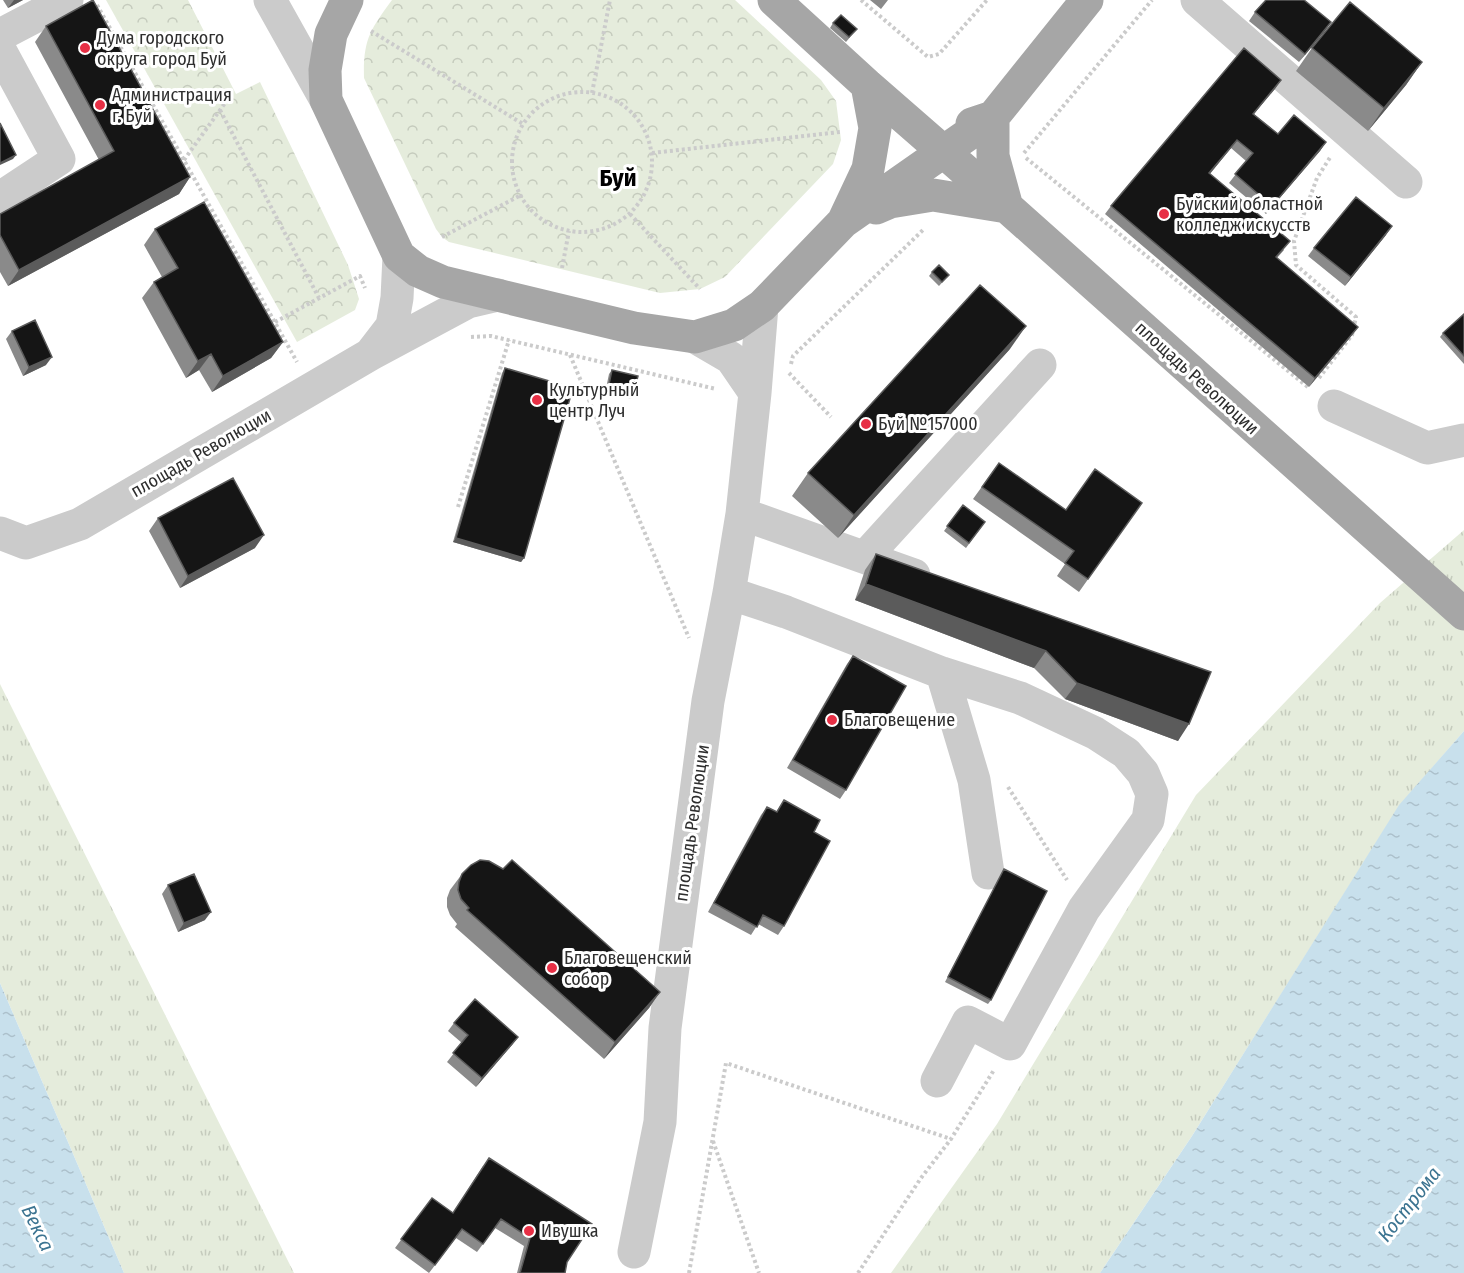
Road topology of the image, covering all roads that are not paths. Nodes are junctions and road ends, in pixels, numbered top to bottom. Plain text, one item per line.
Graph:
1 (67, 0) edge
2 (270, 0) edge
3 (347, 0) edge
4 (774, 0) edge
5 (1087, 0) edge
6 (1197, 0) edge
7 (0, 35) edge
8 (0, 50) edge
9 (867, 85) junction
10 (326, 100) junction
11 (993, 117) junction
12 (944, 152) junction
13 (1406, 182) dead end
14 (0, 198) edge
15 (1007, 207) junction
16 (843, 222) junction
17 (399, 256) junction
18 (498, 295) junction
19 (762, 306) junction
20 (696, 337) junction
21 (370, 354) junction
22 (1040, 365) dead end
23 (756, 393) junction
24 (1322, 397) road end
25 (1464, 440) edge
26 (742, 514) junction
27 (13, 538) edge
28 (865, 557) junction
29 (943, 585) edge
30 (729, 593) junction
31 (1464, 614) edge
32 (942, 673) junction
33 (988, 873) dead end
34 (937, 1081) dead end
35 (634, 1252) dead end

1 - 7 street
2 - 10 street
3 - 10 main road, площадь Революции
4 - 9 main road, площадь Революции
5 - 11 main road, площадь Революции
6 - 13 street
8 - 14 street
9 - 11 main road
9 - 12 main road, площадь Революции
9 - 16 main road, площадь Революции
10 - 17 main road, площадь Революции
11 - 12 main road, площадь Революции
11 - 15 main road
12 - 15 main road, площадь Революции
12 - 16 main road, площадь Революции
15 - 16 main road, площадь Революции
15 - 31 main road, площадь Революции
16 - 19 main road, площадь Революции
17 - 18 main road, площадь Революции
17 - 21 street, площадь Революции
18 - 20 main road, площадь Революции
18 - 21 street, площадь Революции
19 - 20 main road, площадь Революции
19 - 23 street, площадь Революции
20 - 23 street, площадь Революции
21 - 27 street, площадь Революции
22 - 28 street
23 - 26 street, площадь Революции
24 - 25 street
26 - 28 street
26 - 30 street, площадь Революции
28 - 29 street
30 - 32 street
30 - 35 street, площадь Революции
32 - 33 street
32 - 34 street

